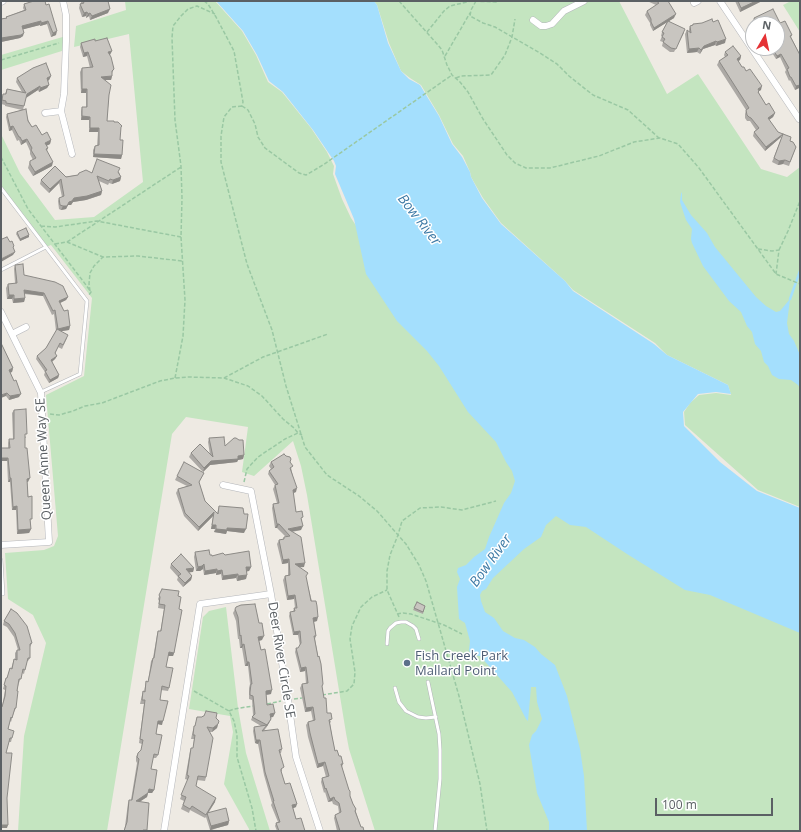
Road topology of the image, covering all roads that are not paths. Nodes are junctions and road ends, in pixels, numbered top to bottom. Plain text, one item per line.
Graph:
1 (63, 1) edge
2 (584, 1) edge
3 (720, 1) edge
4 (532, 20) dead end
5 (61, 111) junction
6 (45, 113) dead end
7 (799, 118) dead end
8 (72, 154) dead end
9 (1, 188) edge
10 (46, 247) junction
11 (1, 270) edge
12 (1, 312) edge
13 (26, 327) dead end
14 (12, 334) junction
15 (41, 392) junction
16 (223, 485) dead end
17 (1, 545) edge
18 (1, 560) edge
19 (1, 594) edge
20 (271, 594) junction
21 (419, 639) dead end
22 (387, 644) dead end
23 (428, 682) dead end
24 (395, 688) dead end
25 (436, 717) junction
26 (164, 831) edge
27 (320, 831) edge
28 (434, 831) edge

1 - 5 street
2 - 4 street
3 - 7 street
5 - 6 street
5 - 8 street
9 - 10 lane
10 - 11 lane
10 - 15 lane
12 - 14 street, Queen Anne Way SE
13 - 14 street
14 - 15 street, Queen Anne Way SE
15 - 17 street, Queen Anne Way SE
16 - 20 street
18 - 19 lane
20 - 26 street, Deer River Circle SE
20 - 27 street, Deer River Circle SE
21 - 22 lane
23 - 25 lane
24 - 25 lane
25 - 28 lane

